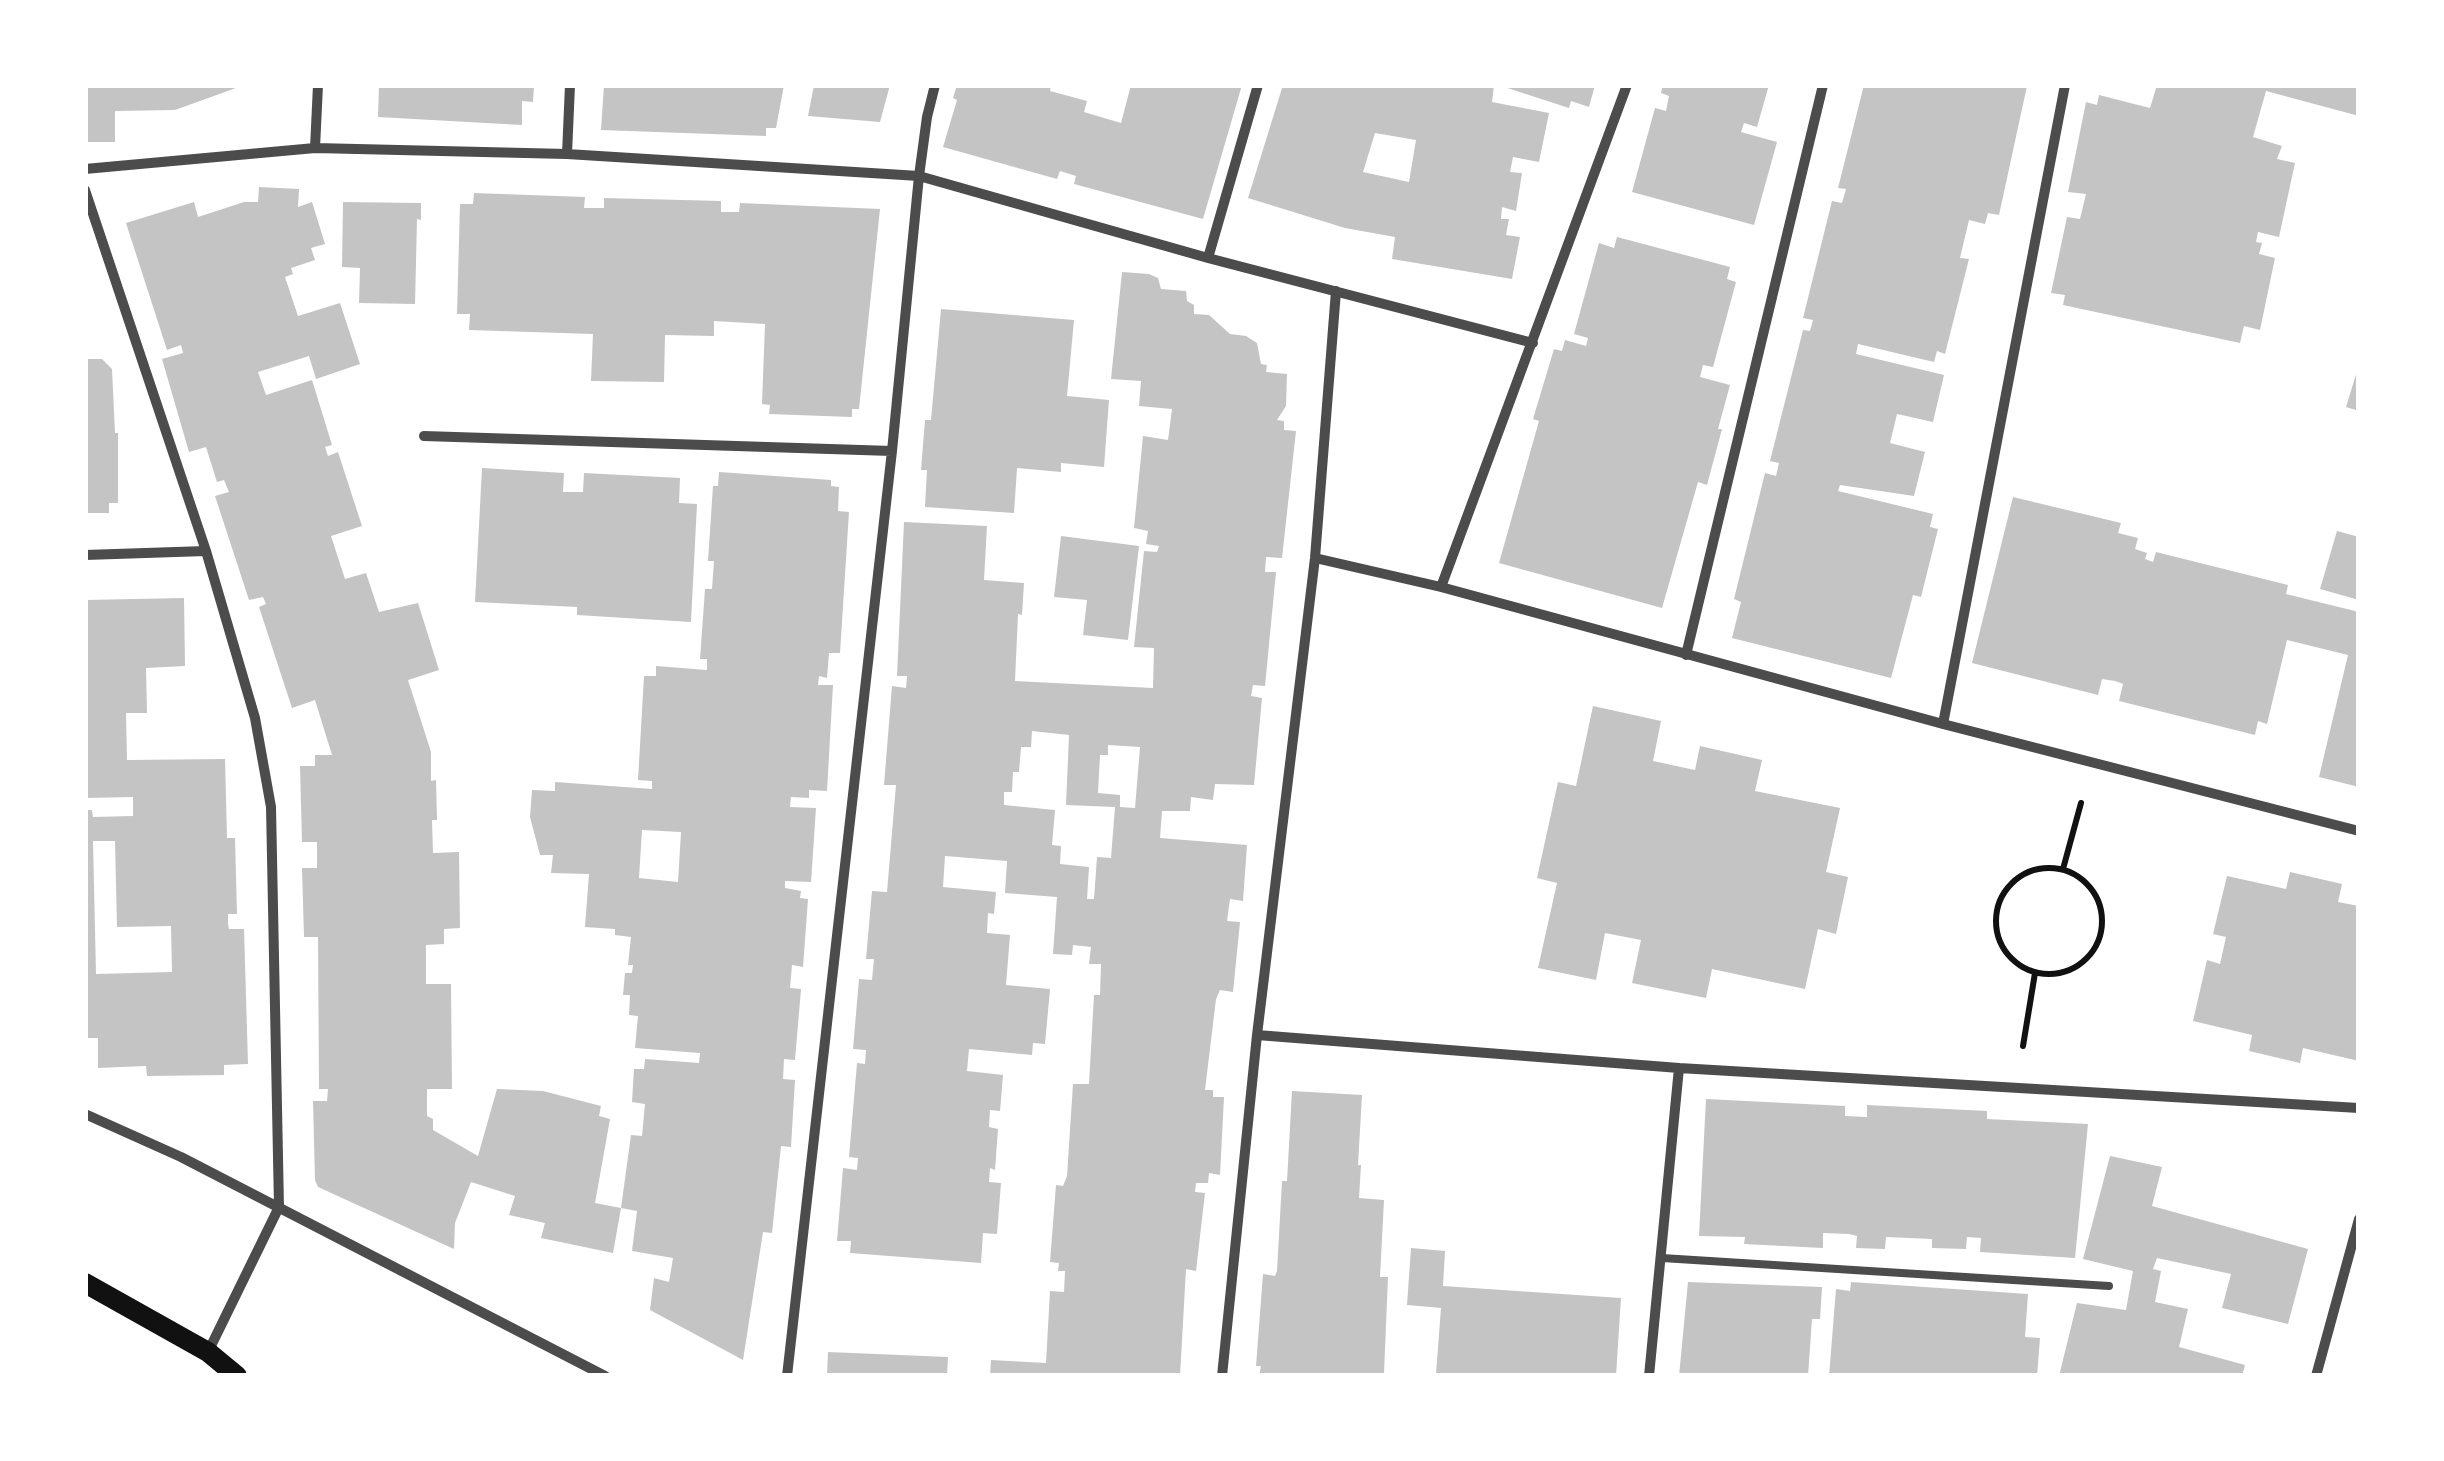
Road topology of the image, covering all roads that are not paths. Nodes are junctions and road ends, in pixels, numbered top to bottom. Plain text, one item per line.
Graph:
1 (318, 85) edge
2 (570, 85) edge
3 (934, 85) edge
4 (1258, 85) edge
5 (1627, 85) edge
6 (1823, 85) edge
7 (2064, 85) edge
8 (314, 148) junction
9 (567, 154) junction
10 (85, 169) edge
11 (918, 176) junction
12 (85, 190) edge
13 (1208, 258) junction
14 (1336, 292) junction
15 (1532, 342) junction
16 (424, 436) dead end
17 (892, 451) junction
18 (206, 550) junction
19 (85, 555) edge
20 (1315, 558) junction
21 (1441, 587) junction
22 (1686, 655) junction
23 (1944, 724) junction
24 (2359, 831) edge
25 (1256, 1035) junction
26 (1679, 1068) junction
27 (2359, 1108) edge
28 (85, 1114) edge
29 (279, 1207) junction
30 (2359, 1219) edge
31 (1662, 1258) junction
32 (85, 1282) edge
33 (2109, 1286) dead end
34 (208, 1352) junction
35 (237, 1376) edge
36 (605, 1376) edge
37 (786, 1376) edge
38 (1222, 1376) edge
39 (1649, 1376) edge
40 (2316, 1376) edge

1 - 8 street
2 - 9 street
3 - 11 street
4 - 13 street
5 - 15 street
6 - 22 street
7 - 23 street
8 - 9 street
8 - 10 street
9 - 11 street
11 - 13 street
11 - 17 street
12 - 18 street
13 - 14 street
14 - 15 street
14 - 20 street
15 - 21 street
16 - 17 street
17 - 37 street
18 - 19 street
18 - 29 street
20 - 21 street
20 - 25 street
21 - 22 street
22 - 23 street
23 - 24 street
25 - 26 street
25 - 38 street
26 - 27 street
26 - 31 street
28 - 29 street
29 - 34 street
29 - 36 street
30 - 40 street
31 - 33 lane
31 - 39 street
32 - 34 main road
34 - 35 main road

